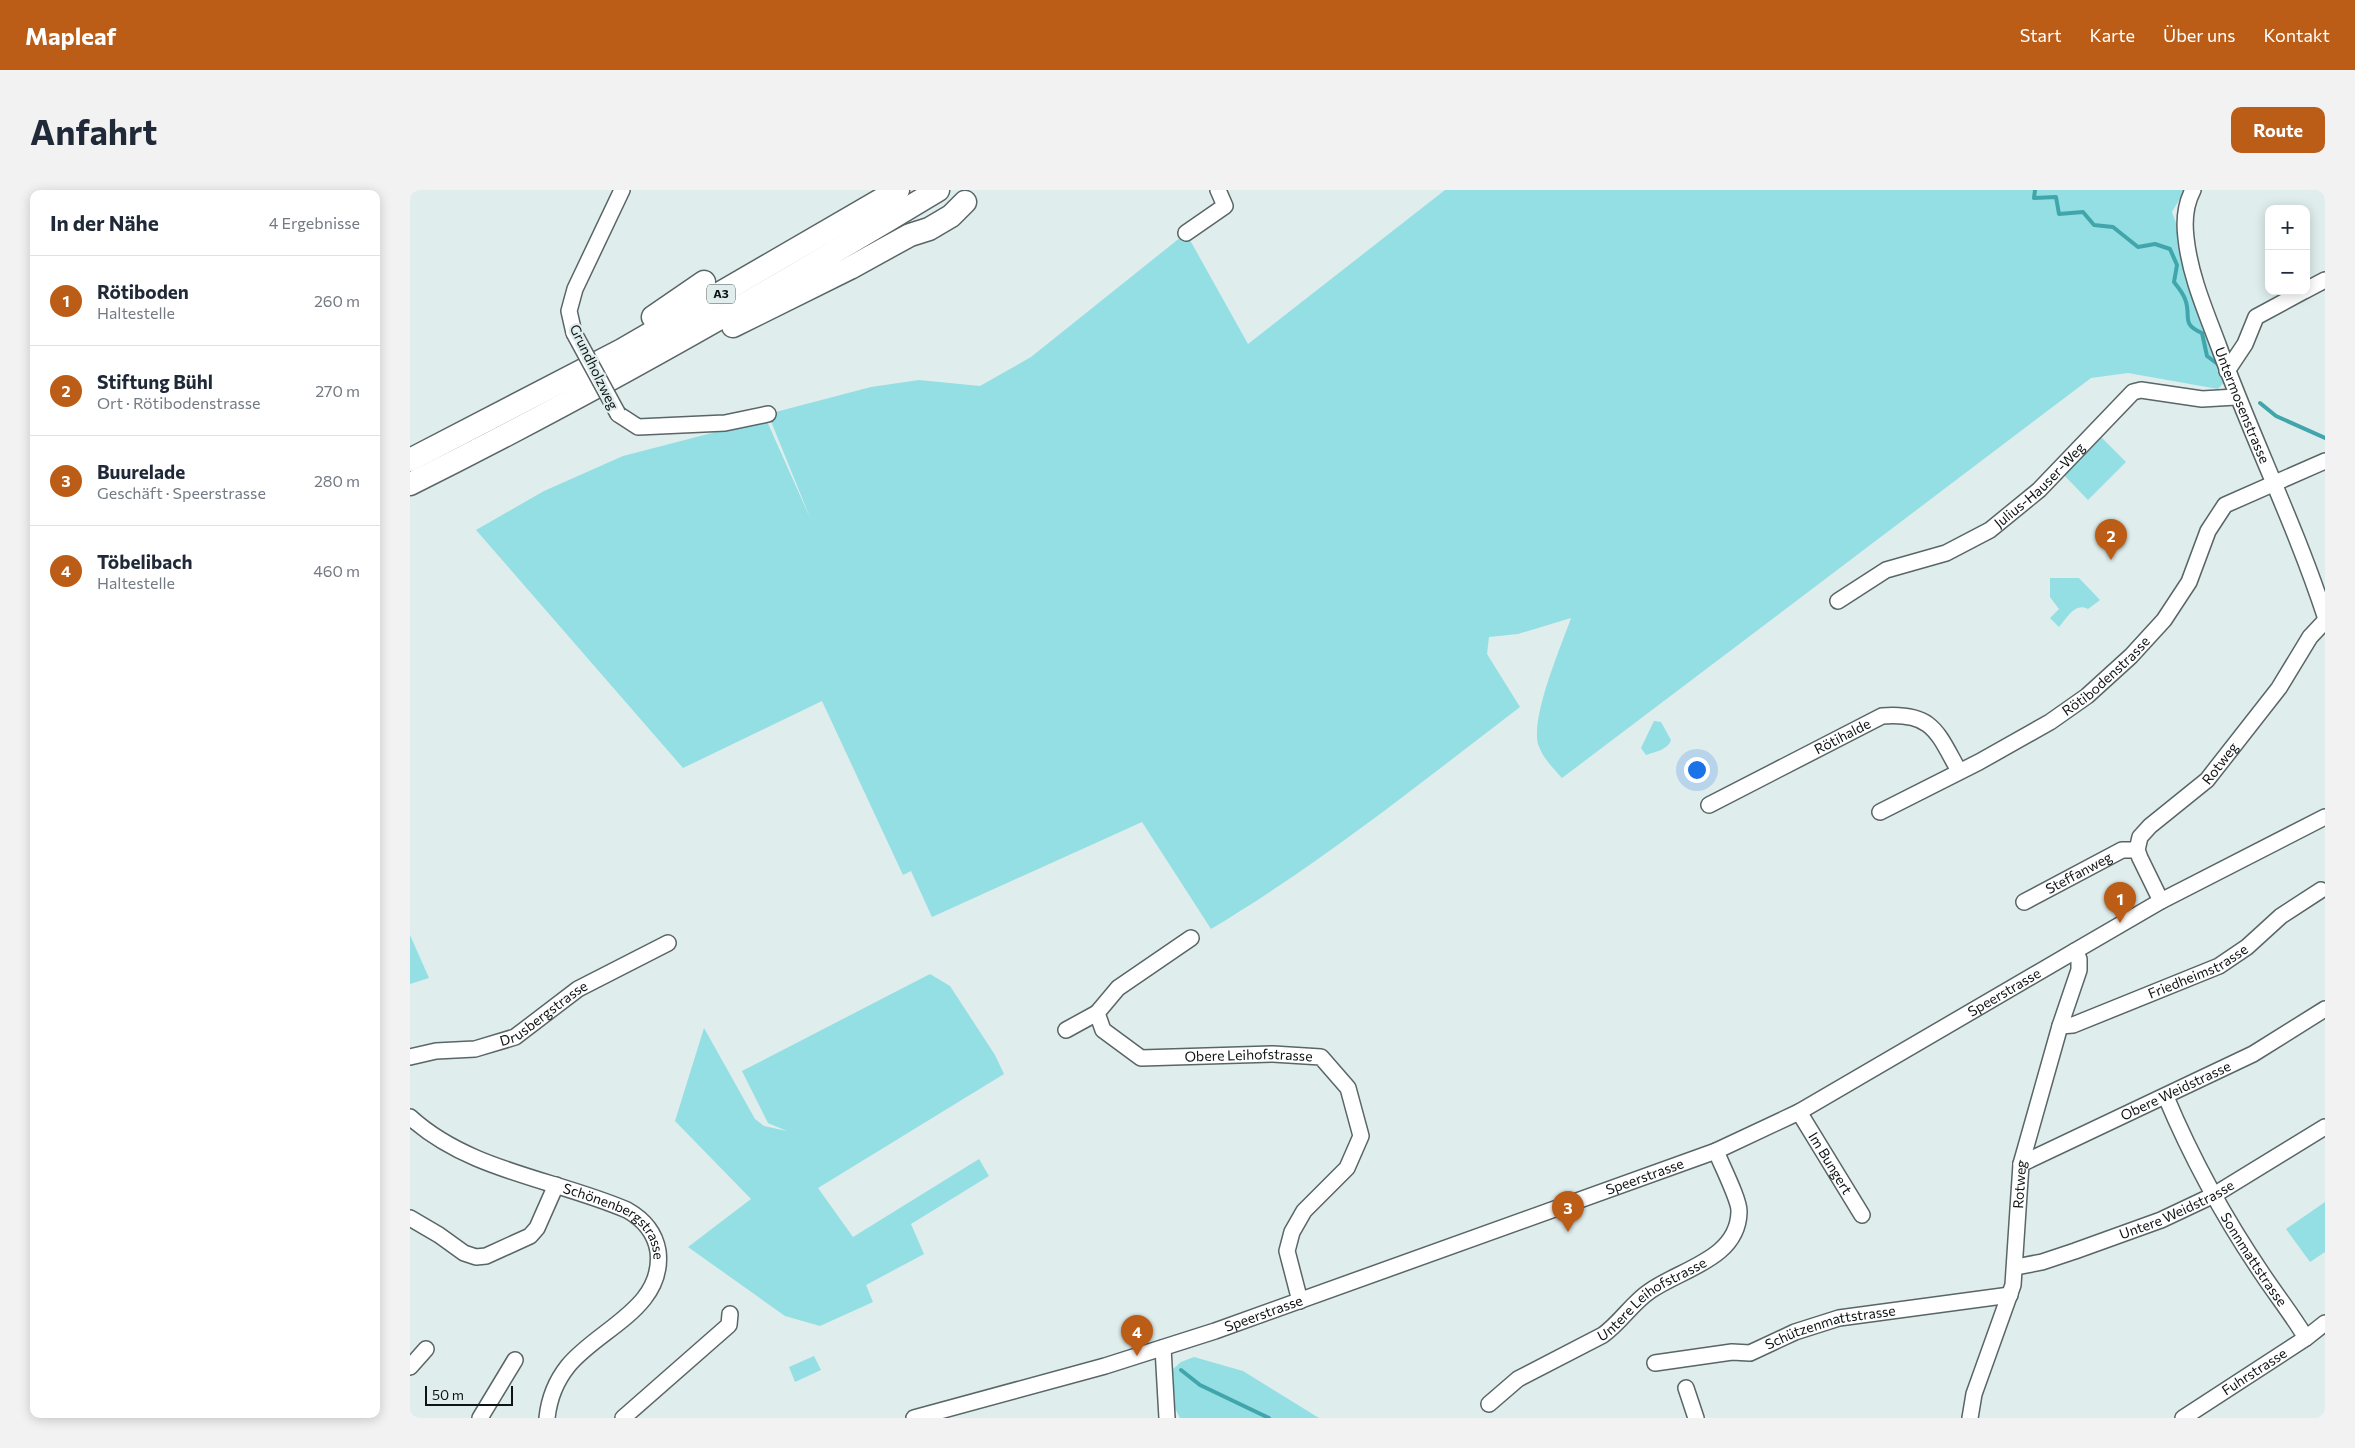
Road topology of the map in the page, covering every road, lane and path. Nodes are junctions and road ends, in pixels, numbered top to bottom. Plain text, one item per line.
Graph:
1 (622, 190) edge
2 (898, 190) edge
3 (938, 190) edge
4 (1218, 190) edge
5 (2193, 190) edge
6 (965, 202) dead end
7 (1186, 233) dead end
8 (2325, 280) edge
9 (704, 282) dead end
10 (2310, 288) edge
11 (2298, 295) edge
12 (2227, 372) junction
13 (620, 375) junction
14 (542, 394) junction
15 (2236, 397) junction
16 (768, 414) dead end
17 (410, 460) edge
18 (2325, 461) edge
19 (2273, 482) junction
20 (410, 484) edge
21 (1838, 601) dead end
22 (2325, 616) edge
23 (2325, 621) edge
24 (1959, 771) junction
25 (1709, 805) dead end
26 (1880, 812) dead end
27 (2325, 817) edge
28 (2137, 850) junction
29 (2321, 890) dead end
30 (2161, 901) junction
31 (2024, 902) dead end
32 (1191, 938) dead end
33 (668, 943) dead end
34 (2075, 951) junction
35 (2325, 1009) edge
36 (1097, 1013) junction
37 (2060, 1026) junction
38 (1066, 1030) dead end
39 (410, 1057) edge
40 (2166, 1097) junction
41 (1799, 1112) junction
42 (410, 1117) edge
43 (2325, 1127) edge
44 (1716, 1152) junction
45 (2021, 1164) junction
46 (556, 1185) junction
47 (2214, 1195) junction
48 (1862, 1215) dead end
49 (410, 1218) edge
50 (2016, 1266) junction
51 (2010, 1296) junction
52 (1300, 1301) junction
53 (730, 1314) dead end
54 (2325, 1323) edge
55 (2306, 1338) junction
56 (1163, 1348) junction
57 (426, 1349) dead end
58 (515, 1360) dead end
59 (1655, 1363) dead end
60 (410, 1367) edge
61 (1686, 1388) dead end
62 (1488, 1404) dead end
63 (480, 1418) edge
64 (547, 1418) edge
65 (623, 1418) edge
66 (914, 1418) edge
67 (1167, 1418) edge
68 (1696, 1418) edge
69 (1970, 1418) edge
70 (2183, 1418) edge

1 - 16 street, Grundholzweg, bridge
2 - 14 highway, A3
3 - 13 highway, A3
4 - 7 street
5 - 12 street, Untermosenstrasse
6 - 13 highway
8 - 10 street
9 - 14 highway
11 - 12 street
12 - 15 street, Untermosenstrasse
13 - 20 highway, A3
14 - 17 highway, A3
15 - 19 street, Untermosenstrasse
15 - 21 street, Julius-Hauser-Weg
18 - 19 street, Rötibodenstrasse
19 - 22 street, Untermosenstrasse
19 - 24 street, Rötibodenstrasse
23 - 28 street, Rotweg
24 - 25 street, Rötihalde
24 - 26 street, Rötibodenstrasse
27 - 30 street, Speerstrasse
28 - 30 street
28 - 31 street, Steffanweg
29 - 37 street, Friedheimstrasse
30 - 34 street, Speerstrasse
32 - 36 street
33 - 39 street, Drusbergstrasse
34 - 37 street, Rotweg
34 - 41 street, Speerstrasse
35 - 40 street, Obere Weidstrasse
36 - 38 street
36 - 52 street, Obere Leihofstrasse
37 - 45 street, Rotweg
40 - 45 street, Obere Weidstrasse
40 - 47 street, Sonnmattstrasse
41 - 44 street, Speerstrasse
41 - 48 street, Im Bungert
42 - 46 street, Schönenbergstrasse
43 - 47 street, Untere Weidstrasse
44 - 52 street, Speerstrasse
44 - 62 street, Untere Leihofstrasse
45 - 50 street, Rotweg
46 - 49 street
46 - 64 street, Schönenbergstrasse
47 - 50 street, Untere Weidstrasse
47 - 55 street, Sonnmattstrasse
50 - 51 street, Rotweg
51 - 59 street, Schützenmattstrasse
51 - 69 street, Rotweg
52 - 56 street, Speerstrasse
53 - 65 street
54 - 55 street, Fuhrstrasse
55 - 70 street, Fuhrstrasse
56 - 66 street, Speerstrasse
56 - 67 street
57 - 60 street
58 - 63 street
61 - 68 street

